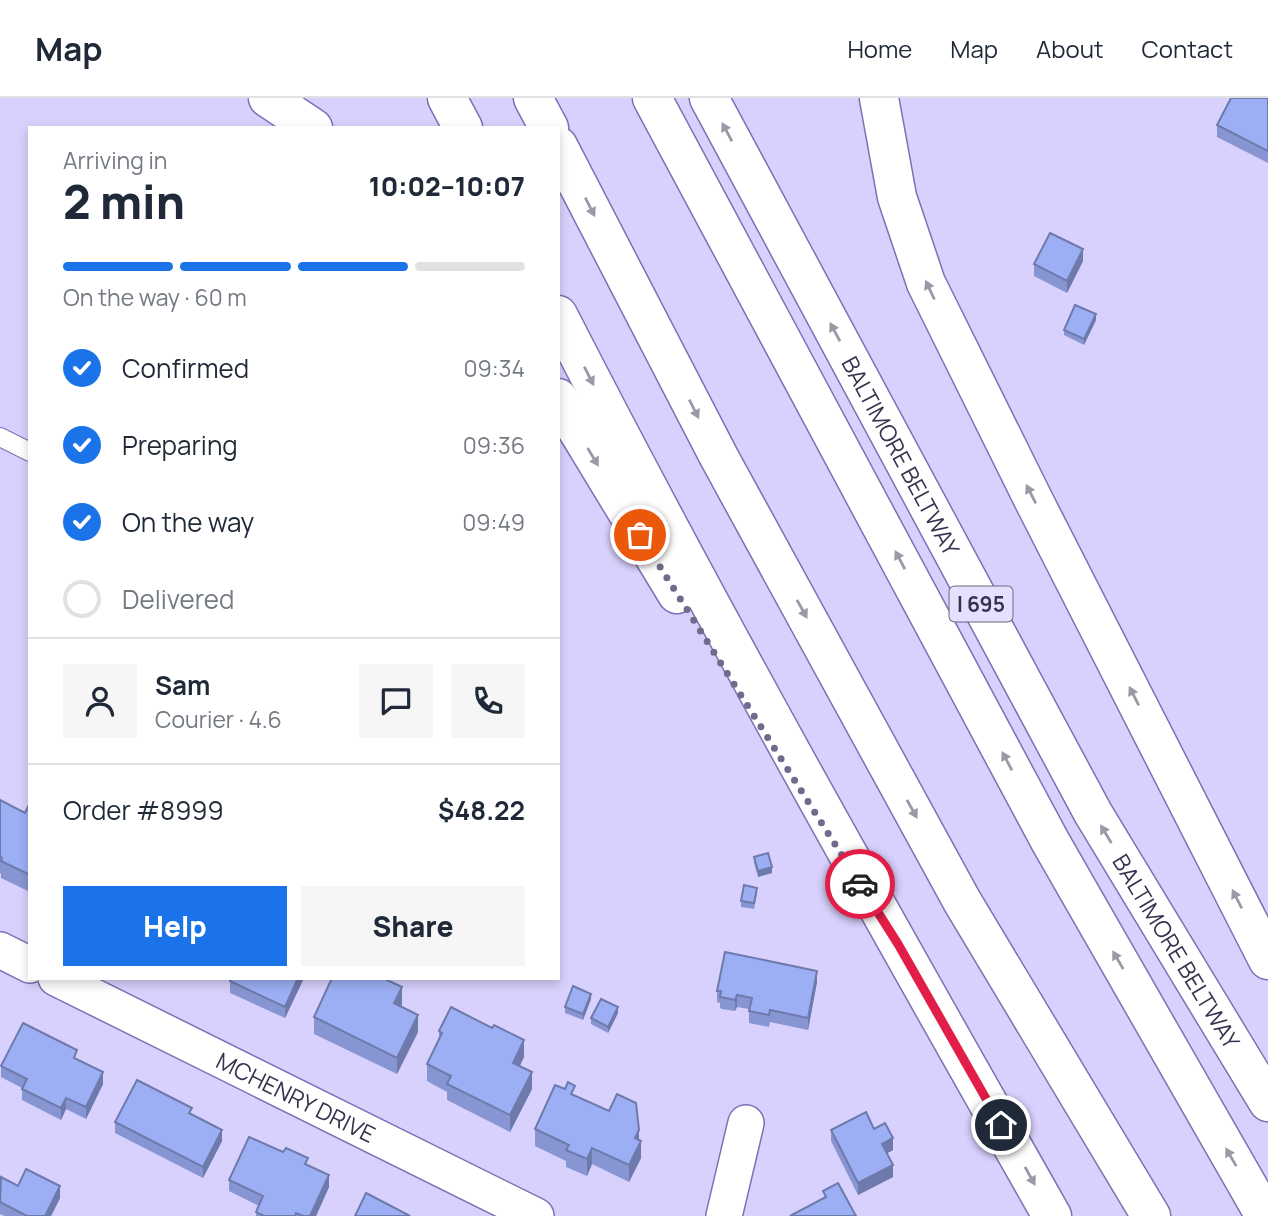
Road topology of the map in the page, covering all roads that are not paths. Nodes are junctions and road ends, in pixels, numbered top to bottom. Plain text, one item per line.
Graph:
1 (268, 98) edge
2 (447, 98) edge
3 (533, 98) edge
4 (652, 98) edge
5 (709, 98) edge
6 (879, 98) edge
7 (310, 126) edge
8 (462, 126) edge
9 (548, 126) edge
10 (560, 150) edge
11 (560, 319) edge
12 (560, 401) edge
13 (0, 437) edge
14 (28, 451) edge
15 (898, 944) junction
16 (0, 950) edge
17 (1268, 960) edge
18 (28, 964) edge
19 (60, 980) edge
20 (1268, 1102) edge
21 (746, 1123) dead end
22 (536, 1216) edge
23 (724, 1216) edge
24 (1052, 1216) edge
25 (1151, 1216) edge
26 (1265, 1216) edge

1 - 7 highway
2 - 8 highway
3 - 9 highway
26 -> 4 highway
20 -> 5 highway, BALTIMORE BELTWAY / I 695
17 -> 6 highway
10 -> 25 highway
11 -> 15 highway
12 -> 15 highway
13 - 14 lane
15 -> 24 highway
16 - 18 street
19 - 22 street, MCHENRY DRIVE
21 - 23 street

